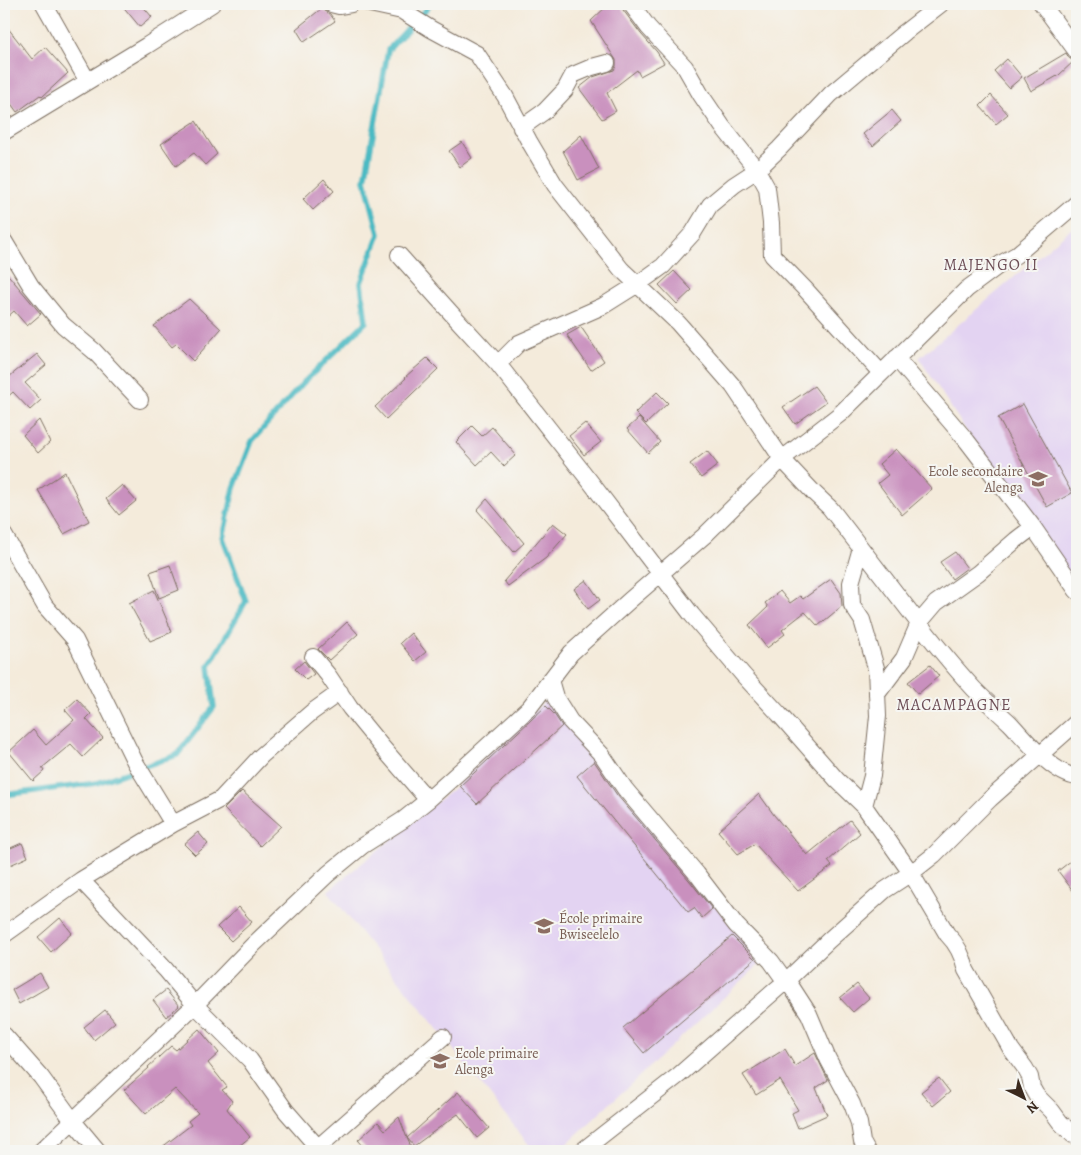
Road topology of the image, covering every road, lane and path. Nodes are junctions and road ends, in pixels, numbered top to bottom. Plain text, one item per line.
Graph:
1 (44, 4) edge
2 (212, 4) edge
3 (332, 4) edge
4 (351, 4) edge
5 (370, 4) edge
6 (630, 4) edge
7 (941, 4) edge
8 (1042, 4) edge
9 (1077, 52) edge
10 (607, 63) dead end
11 (87, 80) junction
12 (521, 128) junction
13 (4, 132) edge
14 (758, 170) junction
15 (1077, 203) edge
16 (4, 241) edge
17 (399, 255) dead end
18 (638, 284) junction
19 (896, 358) junction
20 (498, 364) junction
21 (881, 373) junction
22 (140, 400) dead end
23 (782, 459) junction
24 (1033, 527) junction
25 (4, 535) edge
26 (861, 548) junction
27 (660, 574) junction
28 (1077, 591) edge
29 (919, 623) junction
30 (313, 657) dead end
31 (550, 680) junction
32 (340, 692) junction
33 (877, 694) junction
34 (1077, 722) edge
35 (1040, 756) junction
36 (1077, 777) edge
37 (428, 800) junction
38 (864, 806) junction
39 (173, 824) junction
40 (911, 873) junction
41 (81, 880) junction
42 (4, 935) edge
43 (787, 980) junction
44 (195, 1005) junction
45 (4, 1035) edge
46 (443, 1037) dead end
47 (72, 1121) junction
48 (1073, 1135) dead end
49 (318, 1150) edge
50 (41, 1151) edge
51 (98, 1151) edge
52 (582, 1151) edge
53 (867, 1151) edge

1 - 11 street
2 - 11 street
3 - 4 street
5 - 12 street
6 - 14 street
7 - 14 street
8 - 9 street
10 - 12 street
11 - 13 street
12 - 18 street
14 - 18 street
14 - 21 street
15 - 19 street
16 - 22 street
17 - 20 street
18 - 20 street
18 - 23 street
19 - 21 street
19 - 24 street
20 - 27 street
21 - 23 street
23 - 26 street
23 - 27 street
24 - 28 street
24 - 29 street
25 - 39 street
26 - 29 street
26 - 33 street
27 - 31 street
27 - 38 street
29 - 33 street
29 - 35 street
30 - 32 street
31 - 37 street
31 - 43 street
32 - 37 street
32 - 39 street
33 - 38 street
34 - 35 street
35 - 36 street
35 - 40 street
37 - 44 street
38 - 40 street
39 - 41 street
40 - 43 street
40 - 48 street
41 - 42 street
41 - 44 street
43 - 52 street
43 - 53 street
44 - 47 street
44 - 49 street
45 - 47 street
46 - 49 street
47 - 50 street
47 - 51 street

